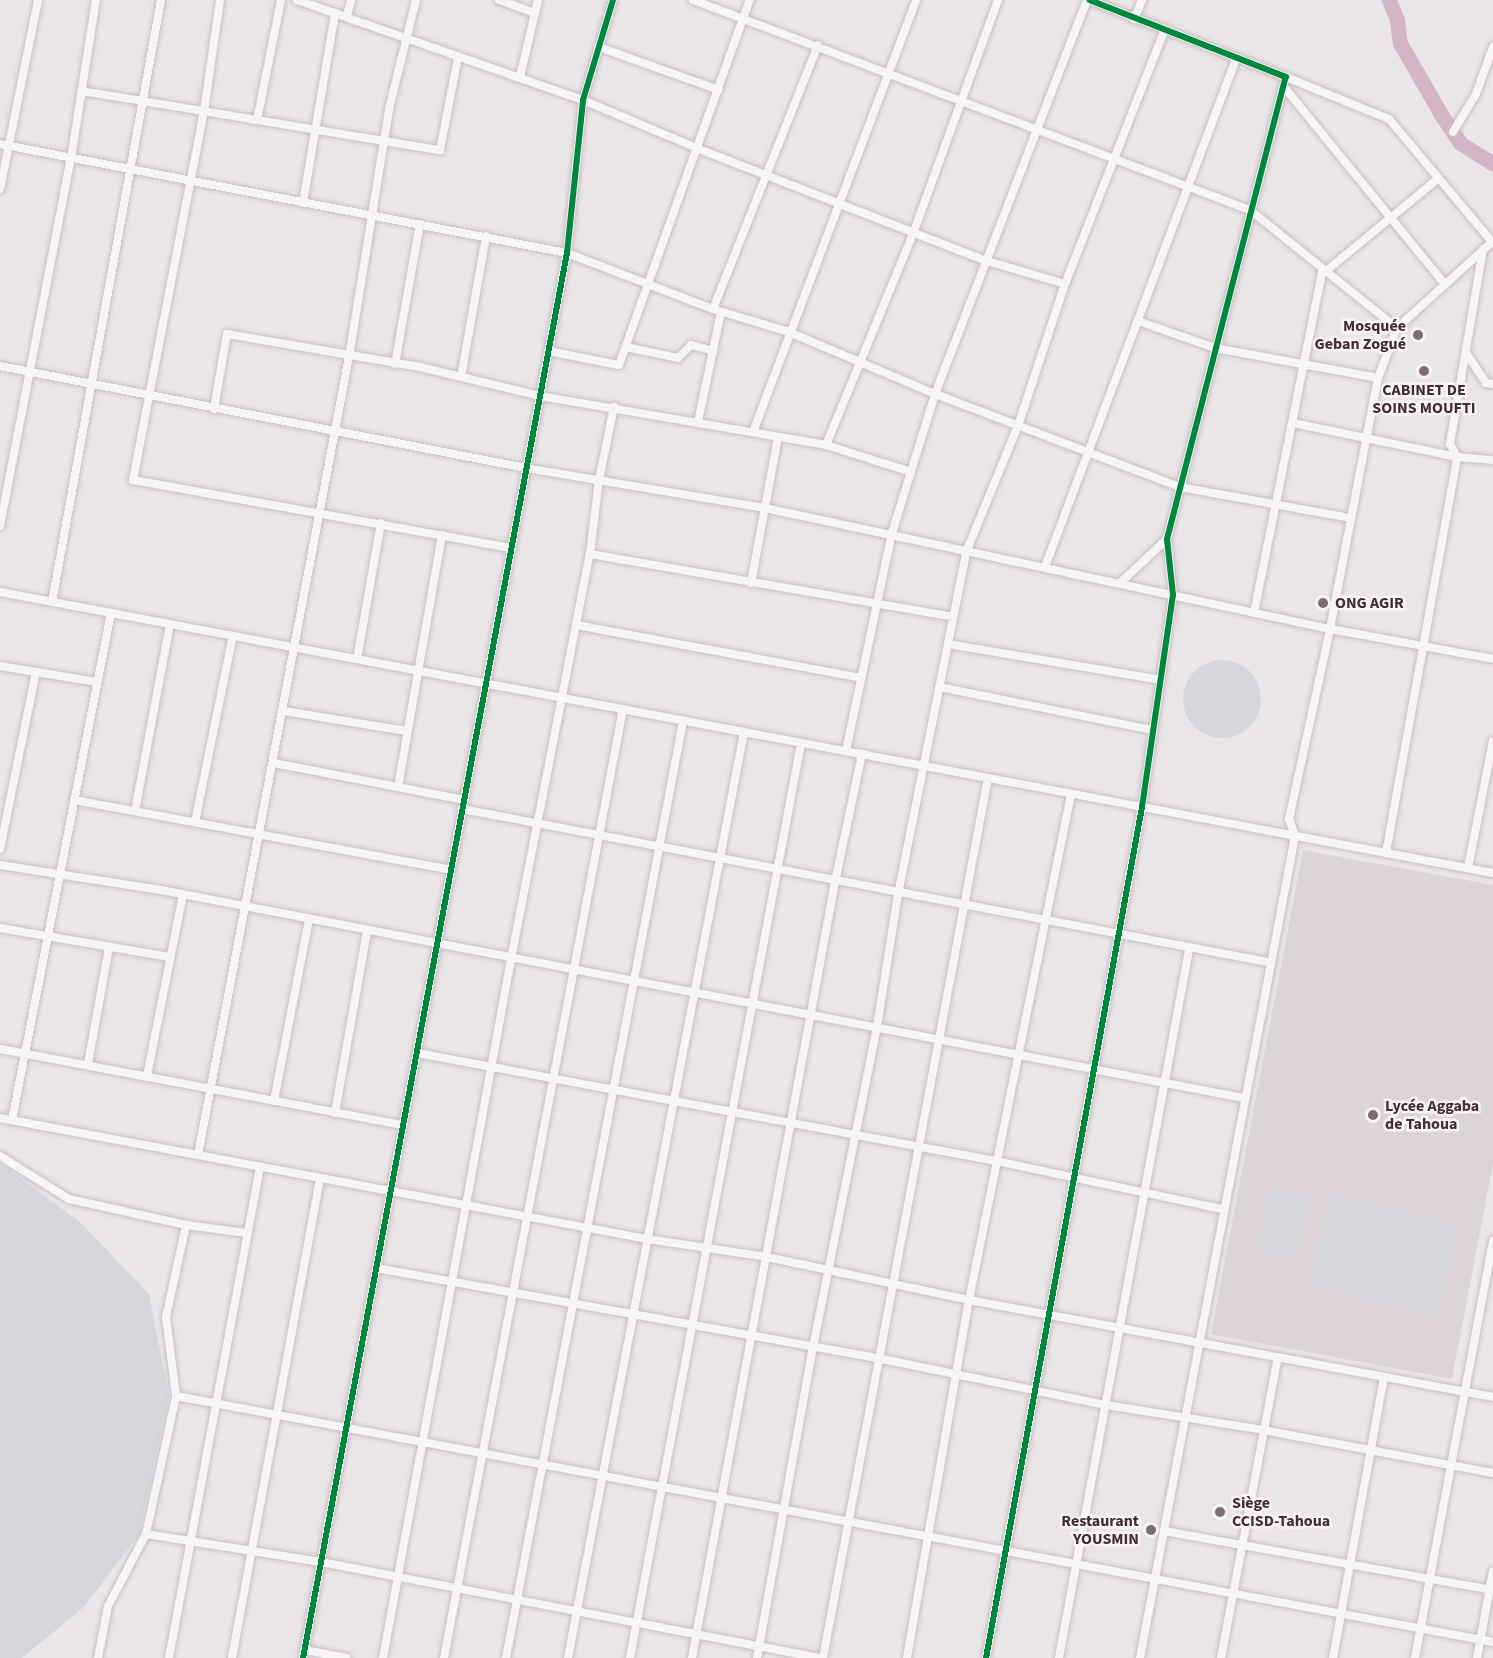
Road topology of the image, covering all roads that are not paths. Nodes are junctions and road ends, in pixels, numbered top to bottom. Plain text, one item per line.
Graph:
1 (38, 0) edge
2 (96, 0) edge
3 (161, 0) edge
4 (220, 0) edge
5 (280, 0) edge
6 (297, 0) edge
7 (351, 0) edge
8 (416, 0) edge
9 (499, 0) edge
10 (538, 0) edge
11 (612, 0) edge
12 (693, 0) edge
13 (750, 0) edge
14 (916, 0) edge
15 (998, 0) edge
16 (1089, 0) edge
17 (1142, 0) edge
18 (535, 13) junction
19 (335, 14) junction
20 (347, 16) junction
21 (745, 18) junction
22 (1134, 19) junction
23 (1165, 29) junction
24 (407, 40) junction
25 (818, 45) junction
26 (599, 47) junction
27 (1493, 47) edge
28 (458, 57) junction
29 (1236, 58) junction
30 (889, 72) junction
31 (520, 77) junction
32 (1286, 77) junction
33 (1284, 87) junction
34 (719, 90) junction
35 (82, 91) junction
36 (583, 100) junction
37 (962, 100) junction
38 (145, 101) junction
39 (204, 111) junction
40 (257, 120) junction
41 (1038, 128) junction
42 (317, 129) junction
43 (1453, 132) dead end
44 (383, 140) junction
45 (4, 145) edge
46 (699, 149) junction
47 (1115, 158) junction
48 (71, 159) junction
49 (132, 171) junction
50 (766, 173) junction
51 (1439, 178) junction
52 (190, 183) junction
53 (1189, 187) junction
54 (0, 189) edge
55 (838, 201) junction
56 (303, 203) junction
57 (1250, 210) junction
58 (372, 216) junction
59 (1391, 218) junction
60 (420, 224) junction
61 (914, 231) junction
62 (486, 236) junction
63 (1493, 242) edge
64 (1483, 249) junction
65 (567, 253) junction
66 (987, 261) junction
67 (1324, 270) junction
68 (647, 283) junction
69 (1065, 284) junction
70 (1444, 284) junction
71 (717, 310) junction
72 (1138, 321) junction
73 (1397, 328) junction
74 (789, 332) junction
75 (626, 346) junction
76 (1215, 348) junction
77 (548, 351) junction
78 (713, 351) junction
79 (1466, 353) junction
80 (349, 357) junction
81 (860, 359) junction
82 (395, 364) junction
83 (1305, 364) junction
84 (0, 366) edge
85 (31, 372) junction
86 (461, 377) junction
87 (1378, 378) junction
88 (91, 384) junction
89 (1493, 384) edge
90 (935, 394) junction
91 (151, 395) junction
92 (540, 396) junction
93 (614, 407) junction
94 (214, 409) junction
95 (698, 422) junction
96 (1019, 423) junction
97 (1293, 423) junction
98 (336, 429) junction
99 (753, 432) junction
100 (1367, 436) junction
101 (778, 437) junction
102 (826, 445) junction
103 (1089, 451) junction
104 (1457, 457) junction
105 (1493, 460) edge
106 (526, 468) junction
107 (911, 472) junction
108 (599, 480) junction
109 (1180, 487) junction
110 (1274, 504) junction
111 (765, 507) junction
112 (321, 511) junction
113 (1351, 518) junction
114 (381, 523) junction
115 (0, 526) edge
116 (892, 533) junction
117 (442, 535) junction
118 (1167, 540) junction
119 (511, 548) junction
120 (967, 550) junction
121 (590, 554) junction
122 (1045, 567) junction
123 (751, 583) junction
124 (1120, 583) junction
125 (0, 592) edge
126 (1173, 595) junction
127 (51, 602) junction
128 (875, 605) junction
129 (111, 613) junction
130 (1254, 613) junction
131 (953, 617) junction
132 (170, 624) junction
133 (576, 625) junction
134 (1330, 629) junction
135 (233, 636) junction
136 (948, 644) junction
137 (1422, 646) junction
138 (295, 648) junction
139 (357, 659) junction
140 (1493, 659) edge
141 (0, 666) edge
142 (418, 671) junction
143 (36, 672) junction
144 (861, 678) junction
145 (1161, 680) junction
146 (97, 682) junction
147 (486, 684) junction
148 (939, 687) junction
149 (562, 698) junction
150 (623, 709) junction
151 (284, 711) junction
152 (683, 720) junction
153 (1154, 730) junction
154 (406, 732) junction
155 (744, 732) junction
156 (1493, 741) edge
157 (801, 743) junction
158 (846, 751) junction
159 (862, 754) junction
160 (274, 763) junction
161 (923, 766) junction
162 (988, 778) junction
163 (398, 787) junction
164 (1071, 794) junction
165 (74, 800) junction
166 (463, 804) junction
167 (1142, 807) junction
168 (135, 811) junction
169 (195, 822) junction
170 (538, 823) junction
171 (259, 836) junction
172 (597, 836) junction
173 (1295, 836) junction
174 (659, 847) junction
175 (0, 849) edge
176 (1386, 853) junction
177 (717, 857) junction
178 (0, 866) edge
179 (1468, 868) junction
180 (780, 869) junction
181 (451, 870) junction
182 (1493, 873) edge
183 (60, 875) junction
184 (835, 882) junction
185 (898, 894) junction
186 (183, 895) junction
187 (962, 906) junction
188 (245, 907) junction
189 (309, 919) junction
190 (1044, 920) junction
191 (0, 927) edge
192 (368, 931) junction
193 (1119, 935) junction
194 (48, 937) junction
195 (437, 945) junction
196 (109, 947) junction
197 (1189, 950) junction
198 (170, 957) junction
199 (511, 959) junction
200 (1268, 962) junction
201 (571, 971) junction
202 (632, 982) junction
203 (691, 993) junction
204 (753, 1004) junction
205 (813, 1014) junction
206 (877, 1027) junction
207 (939, 1041) junction
208 (0, 1049) edge
209 (417, 1053) junction
210 (25, 1054) junction
211 (1016, 1055) junction
212 (88, 1064) junction
213 (491, 1067) junction
214 (1094, 1069) junction
215 (147, 1076) junction
216 (551, 1079) junction
217 (1165, 1083) junction
218 (212, 1089) junction
219 (613, 1089) junction
220 (1243, 1098) junction
221 (672, 1100) junction
222 (274, 1101) junction
223 (733, 1111) junction
224 (335, 1113) junction
225 (0, 1118) edge
226 (12, 1120) junction
227 (793, 1123) junction
228 (403, 1125) junction
229 (855, 1135) junction
230 (920, 1148) junction
231 (198, 1155) junction
232 (0, 1156) edge
233 (996, 1161) junction
234 (260, 1167) junction
235 (320, 1178) junction
236 (1074, 1180) junction
237 (391, 1191) junction
238 (1144, 1194) junction
239 (465, 1205) junction
240 (1222, 1209) junction
241 (525, 1217) junction
242 (186, 1225) junction
243 (586, 1228) junction
244 (246, 1233) junction
245 (647, 1239) junction
246 (1493, 1240) edge
247 (706, 1248) junction
248 (767, 1257) junction
249 (376, 1268) junction
250 (828, 1270) junction
251 (451, 1279) junction
252 (892, 1283) junction
253 (512, 1290) junction
254 (969, 1300) junction
255 (572, 1302) junction
256 (631, 1312) junction
257 (1049, 1316) junction
258 (691, 1326) junction
259 (1120, 1328) junction
260 (750, 1337) junction
261 (1197, 1343) junction
262 (813, 1347) junction
263 (1278, 1357) junction
264 (877, 1358) junction
265 (957, 1376) junction
266 (1384, 1377) junction
267 (1036, 1389) junction
268 (1466, 1392) junction
269 (176, 1396) junction
270 (1493, 1396) edge
271 (1106, 1405) junction
272 (214, 1406) junction
273 (278, 1413) junction
274 (1184, 1418) junction
275 (346, 1427) junction
276 (1263, 1430) junction
277 (422, 1441) junction
278 (1372, 1450) junction
279 (481, 1455) junction
280 (1454, 1465) junction
281 (542, 1467) junction
282 (1493, 1473) edge
283 (601, 1478) junction
284 (661, 1489) junction
285 (720, 1500) junction
286 (782, 1512) junction
287 (846, 1523) junction
288 (1164, 1531) junction
289 (146, 1534) junction
290 (929, 1539) junction
291 (192, 1541) junction
292 (1242, 1545) junction
293 (252, 1550) junction
294 (1005, 1553) junction
295 (321, 1562) junction
296 (1351, 1565) junction
297 (1076, 1566) junction
298 (1493, 1571) edge
299 (399, 1577) junction
300 (1430, 1580) junction
301 (1154, 1581) junction
302 (458, 1588) junction
303 (1491, 1590) edge
304 (1232, 1593) junction
305 (518, 1602) junction
306 (576, 1613) junction
307 (1342, 1613) junction
308 (636, 1624) junction
309 (1421, 1629) junction
310 (697, 1633) junction
311 (1480, 1640) junction
312 (1493, 1642) edge
313 (759, 1644) junction
314 (304, 1654) edge
315 (98, 1658) edge
316 (169, 1658) edge
317 (232, 1658) edge
318 (346, 1658) edge
319 (383, 1658) edge
320 (444, 1658) edge
321 (506, 1658) edge
322 (568, 1658) edge
323 (630, 1658) edge
324 (692, 1658) edge
325 (757, 1658) edge
326 (821, 1658) edge
327 (907, 1658) edge
328 (986, 1658) edge
329 (1059, 1658) edge
330 (1140, 1658) edge
331 (1223, 1658) edge
332 (1333, 1658) edge
333 (1415, 1658) edge
334 (1477, 1658) edge

1 - 45 street
2 - 35 street
3 - 38 street
4 - 39 street
5 - 40 street
6 - 19 street
7 - 20 street
8 - 24 street
9 - 18 street
10 - 18 street
11 - 26 street
12 - 21 street
13 - 21 street
14 - 30 street
15 - 37 street
16 - 22 street
16 - 41 street
17 - 22 street
18 - 31 street
19 - 20 street
19 - 42 street
20 - 24 street
21 - 25 street
21 - 34 street
22 - 23 street
23 - 29 street
23 - 47 street
24 - 28 street
24 - 44 street
25 - 30 street
25 - 50 street
26 - 34 street
26 - 36 street
27 - 43 street
28 - 31 street
28 - 44 street
29 - 32 street
29 - 53 street
30 - 37 street
30 - 55 street
31 - 36 street
32 - 33 street
32 - 51 street
33 - 57 street
33 - 59 street
34 - 46 street
35 - 38 street
35 - 48 street
36 - 46 street
36 - 65 street
37 - 41 street
37 - 61 street
38 - 39 street
38 - 49 street
39 - 40 street
39 - 52 street
40 - 42 street
41 - 47 street
41 - 66 street
42 - 44 street
42 - 56 street
44 - 58 street
45 - 48 street
45 - 54 street
46 - 50 street
46 - 68 street
47 - 53 street
47 - 69 street
48 - 49 street
48 - 85 street
49 - 52 street
49 - 88 street
50 - 55 street
50 - 71 street
51 - 59 street
51 - 63 street
52 - 56 street
52 - 91 street
53 - 57 street
53 - 72 street
55 - 61 street
55 - 74 street
56 - 58 street
57 - 67 street
57 - 76 street
58 - 60 street
58 - 80 street
59 - 67 street
59 - 70 street
60 - 62 street
60 - 82 street
61 - 66 street
61 - 81 street
62 - 65 street
62 - 86 street
63 - 64 street
64 - 70 street
64 - 79 street
65 - 68 street
65 - 77 street
66 - 69 street
66 - 90 street
67 - 73 street
67 - 83 street
68 - 71 street
68 - 75 street
69 - 96 street
70 - 73 street
71 - 74 street
71 - 78 street
72 - 76 street
72 - 103 street
73 - 87 street
74 - 81 street
74 - 99 street
75 - 77 street
75 - 78 street
76 - 83 street
76 - 109 street
77 - 92 street
78 - 95 street
79 - 89 street
79 - 104 street
80 - 82 street
80 - 94 street
80 - 98 street
81 - 90 street
81 - 102 street
82 - 86 street
83 - 87 street
83 - 97 street
84 - 85 street
85 - 88 street
85 - 115 street
86 - 92 street
87 - 100 street
88 - 91 street
88 - 127 street
90 - 96 street
90 - 107 street
91 - 94 street
91 - 112 street
92 - 93 street
92 - 106 street
93 - 95 street
93 - 108 street
94 - 98 street
95 - 99 street
96 - 103 street
96 - 120 street
97 - 100 street
97 - 110 street
98 - 106 street
98 - 112 street
99 - 101 street
100 - 104 street
100 - 113 street
101 - 102 street
101 - 111 street
102 - 107 street
103 - 109 street
103 - 122 street
104 - 105 street
104 - 137 street
106 - 108 street
106 - 119 street
107 - 116 street
108 - 111 street
108 - 121 street
109 - 110 street
109 - 118 street
110 - 113 street
110 - 130 street
111 - 116 street
111 - 123 street
112 - 114 street
112 - 138 street
113 - 134 street
114 - 117 street
114 - 139 street
116 - 120 street
116 - 128 street
117 - 119 street
117 - 142 street
118 - 124 street
118 - 126 street
119 - 147 street
120 - 122 street
120 - 131 street
121 - 123 street
121 - 133 street
122 - 124 street
123 - 128 street
124 - 126 street
125 - 127 street
126 - 130 street
126 - 145 street
127 - 129 street
128 - 131 street
128 - 144 street
129 - 132 street
129 - 146 street
130 - 134 street
131 - 136 street
132 - 135 street
132 - 168 street
133 - 144 street
133 - 149 street
134 - 137 street
134 - 173 street
135 - 138 street
135 - 169 street
136 - 145 street
136 - 148 street
137 - 140 street
137 - 176 street
138 - 139 street
138 - 151 street
139 - 142 street
141 - 143 street
142 - 147 street
142 - 154 street
143 - 146 street
143 - 175 street
144 - 158 street
145 - 153 street
146 - 165 street
147 - 149 street
147 - 166 street
148 - 153 street
148 - 161 street
149 - 150 street
149 - 170 street
150 - 152 street
150 - 172 street
151 - 154 street
151 - 160 street
152 - 155 street
152 - 174 street
153 - 167 street
154 - 163 street
155 - 157 street
155 - 177 street
156 - 179 street
157 - 158 street
157 - 180 street
158 - 159 street
159 - 161 street
159 - 184 street
160 - 163 street
160 - 171 street
161 - 162 street
161 - 185 street
162 - 164 street
162 - 187 street
163 - 166 street
164 - 167 street
164 - 190 street
165 - 168 street
165 - 183 street
166 - 170 street
166 - 181 street
167 - 173 street
167 - 193 street
168 - 169 street
169 - 171 street
170 - 172 street
170 - 199 street
171 - 181 street
171 - 188 street
172 - 174 street
172 - 201 street
173 - 176 street
173 - 200 street
174 - 177 street
174 - 202 street
176 - 179 street
177 - 180 street
177 - 203 street
178 - 183 street
179 - 182 street
180 - 184 street
180 - 204 street
181 - 195 street
183 - 186 street
183 - 194 street
184 - 185 street
184 - 205 street
185 - 187 street
185 - 206 street
186 - 188 street
186 - 198 street
187 - 190 street
187 - 207 street
188 - 189 street
188 - 218 street
189 - 192 street
189 - 222 street
190 - 193 street
190 - 211 street
191 - 194 street
192 - 195 street
192 - 224 street
193 - 197 street
193 - 214 street
194 - 196 street
194 - 210 street
195 - 199 street
195 - 209 street
196 - 198 street
196 - 212 street
197 - 200 street
197 - 217 street
198 - 215 street
199 - 201 street
199 - 213 street
200 - 220 street
201 - 202 street
201 - 216 street
202 - 203 street
202 - 219 street
203 - 204 street
203 - 221 street
204 - 205 street
204 - 223 street
205 - 206 street
205 - 227 street
206 - 207 street
206 - 229 street
207 - 211 street
207 - 230 street
208 - 210 street
209 - 213 street
209 - 228 street
210 - 212 street
210 - 226 street
211 - 214 street
211 - 233 street
212 - 215 street
213 - 216 street
213 - 239 street
214 - 217 street
214 - 236 street
215 - 218 street
216 - 219 street
216 - 241 street
217 - 220 street
217 - 238 street
218 - 222 street
218 - 231 street
219 - 221 street
219 - 243 street
220 - 240 street
221 - 223 street
221 - 245 street
222 - 224 street
223 - 227 street
223 - 247 street
224 - 228 street
225 - 226 street
226 - 231 street
227 - 229 street
227 - 248 street
228 - 237 street
229 - 230 street
229 - 250 street
230 - 233 street
230 - 252 street
231 - 234 street
232 - 242 street
233 - 236 street
233 - 254 street
234 - 235 street
234 - 244 street
235 - 237 street
235 - 273 street
236 - 238 street
236 - 257 street
237 - 239 street
237 - 249 street
238 - 240 street
238 - 259 street
239 - 241 street
239 - 251 street
240 - 261 street
241 - 243 street
241 - 253 street
242 - 244 street
242 - 269 street
243 - 245 street
243 - 255 street
244 - 272 street
245 - 247 street
245 - 256 street
246 - 268 street
247 - 248 street
247 - 258 street
248 - 250 street
248 - 260 street
249 - 251 street
249 - 275 street
250 - 252 street
250 - 262 street
251 - 253 street
251 - 277 street
252 - 254 street
252 - 264 street
253 - 255 street
253 - 279 street
254 - 257 street
254 - 265 street
255 - 256 street
255 - 281 street
256 - 258 street
256 - 283 street
257 - 259 street
257 - 267 street
258 - 260 street
258 - 284 street
259 - 261 street
259 - 271 street
260 - 262 street
260 - 285 street
261 - 263 street
261 - 274 street
262 - 264 street
262 - 286 street
263 - 266 street
263 - 276 street
264 - 265 street
264 - 287 street
265 - 267 street
265 - 290 street
266 - 268 street
266 - 278 street
267 - 271 street
267 - 294 street
268 - 270 street
268 - 280 street
269 - 272 street
269 - 289 street
271 - 274 street
271 - 297 street
272 - 273 street
272 - 291 street
273 - 275 street
273 - 293 street
274 - 276 street
274 - 288 street
275 - 277 street
275 - 295 street
276 - 278 street
276 - 292 street
277 - 279 street
277 - 299 street
278 - 280 street
278 - 296 street
279 - 281 street
279 - 302 street
280 - 282 street
280 - 300 street
281 - 283 street
281 - 305 street
283 - 284 street
283 - 306 street
284 - 285 street
284 - 308 street
285 - 286 street
285 - 310 street
286 - 287 street
286 - 313 street
287 - 290 street
287 - 326 street
288 - 292 street
288 - 301 street
289 - 291 street
289 - 315 street
290 - 294 street
290 - 327 street
291 - 293 street
291 - 316 street
292 - 296 street
292 - 304 street
293 - 295 street
293 - 317 street
294 - 297 street
294 - 328 street
295 - 299 street
295 - 314 street
296 - 300 street
296 - 307 street
297 - 301 street
297 - 329 street
298 - 303 street
299 - 302 street
299 - 319 street
300 - 303 street
300 - 309 street
301 - 304 street
301 - 330 street
302 - 305 street
302 - 320 street
303 - 311 street
304 - 307 street
304 - 331 street
305 - 306 street
305 - 321 street
306 - 308 street
306 - 322 street
307 - 309 street
307 - 332 street
308 - 310 street
308 - 323 street
309 - 311 street
309 - 333 street
310 - 313 street
310 - 324 street
311 - 312 street
311 - 334 street
313 - 325 street
313 - 326 street
314 - 318 street

